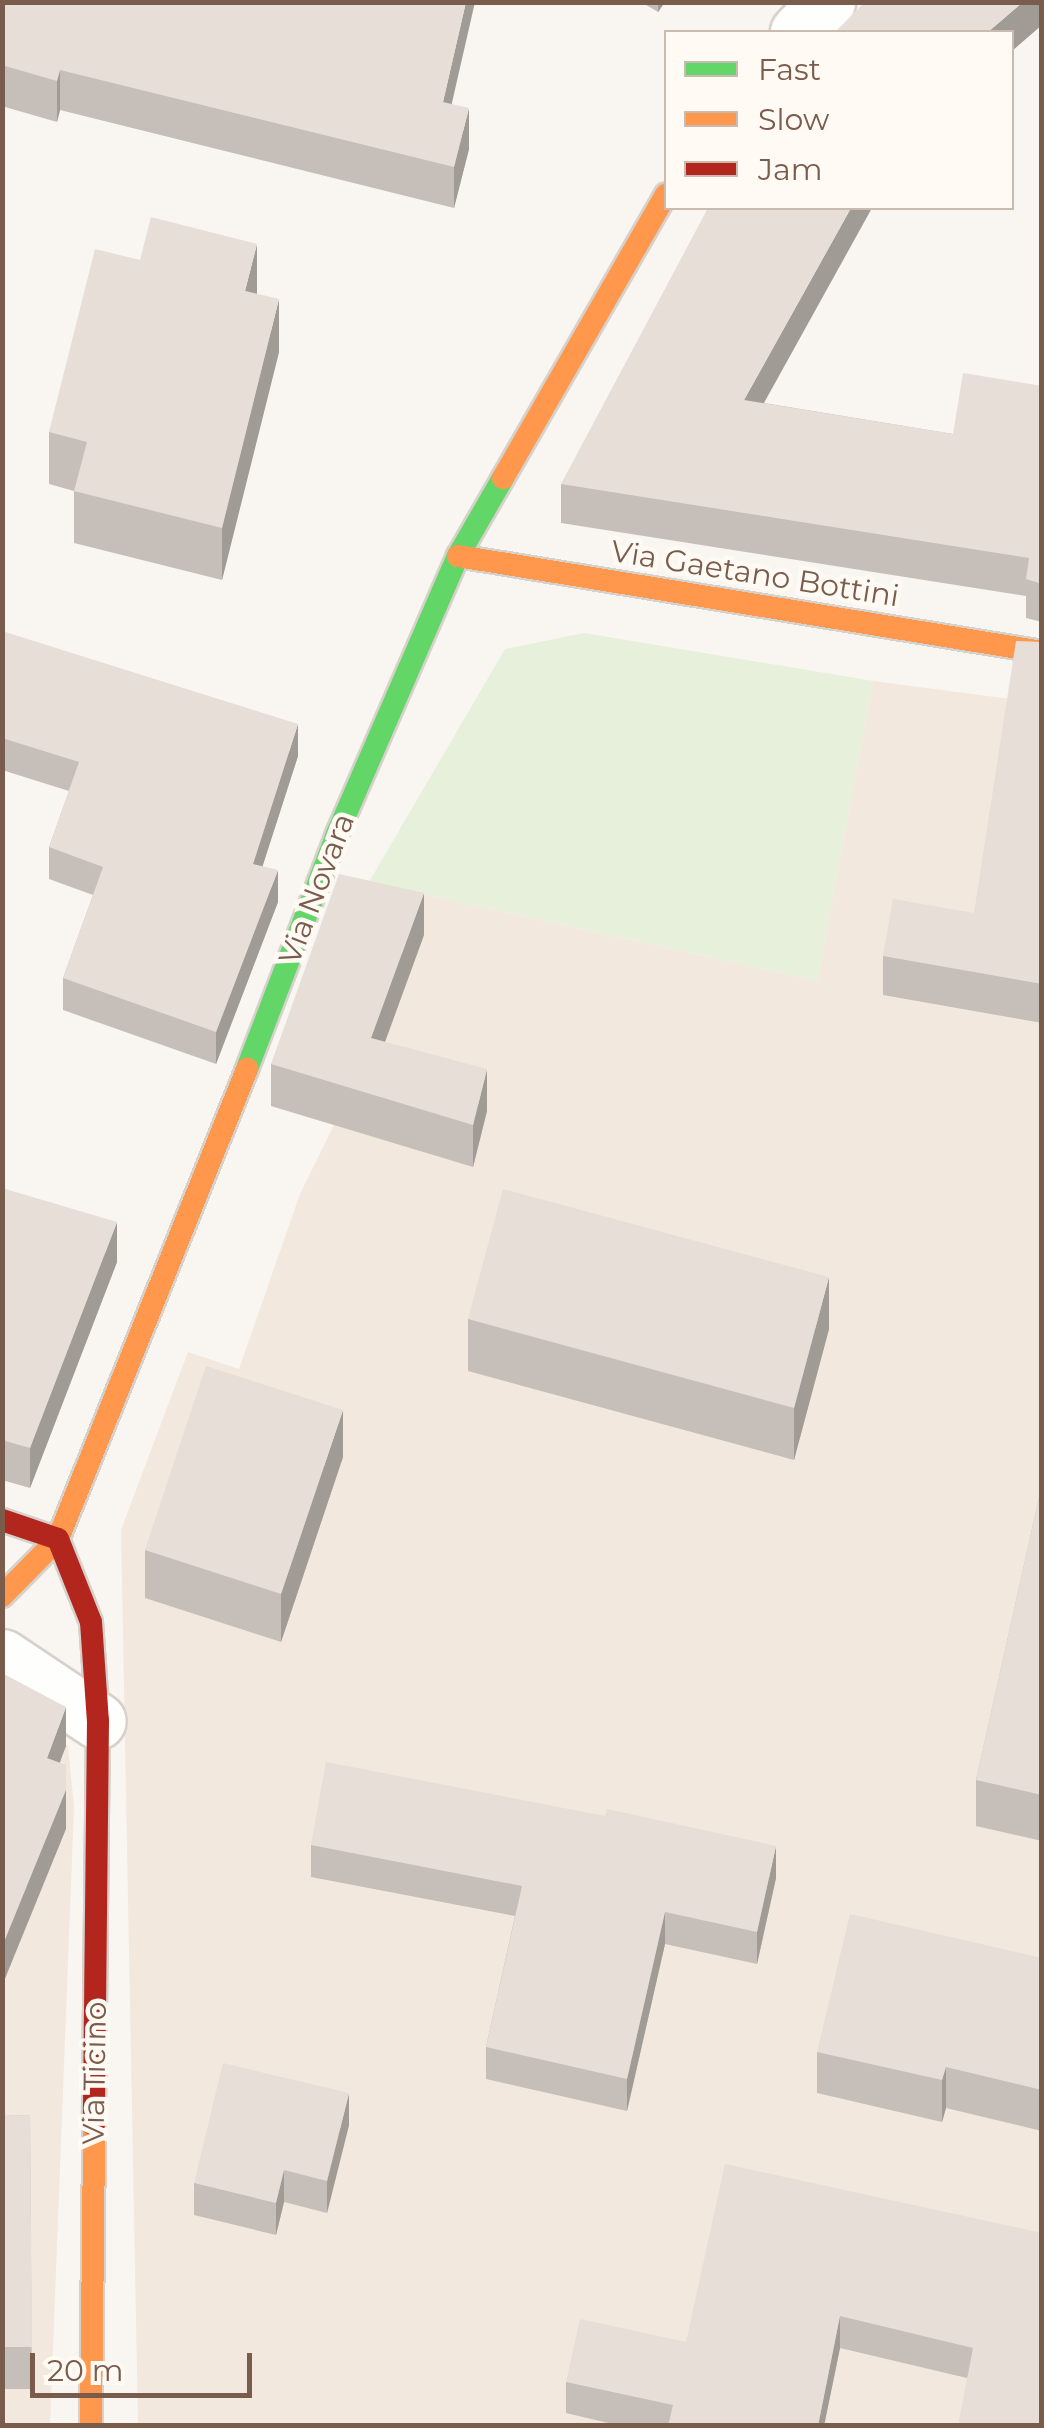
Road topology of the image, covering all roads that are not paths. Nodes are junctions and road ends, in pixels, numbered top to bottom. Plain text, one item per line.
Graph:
1 (827, 2) edge
2 (800, 30) edge
3 (664, 197) edge
4 (458, 556) junction
5 (1042, 652) edge
6 (2, 1520) edge
7 (58, 1538) junction
8 (2, 1596) edge
9 (2, 1657) edge
10 (98, 1721) junction
11 (91, 2426) edge

1 - 2 street
3 - 4 street, Via Novara
4 - 5 street, Via Gaetano Bottini
4 - 7 street, Via Novara
6 - 7 street
7 - 8 street, Via Novara
7 - 10 street, Via Ticino
9 - 10 street
10 - 11 street, Via Ticino

